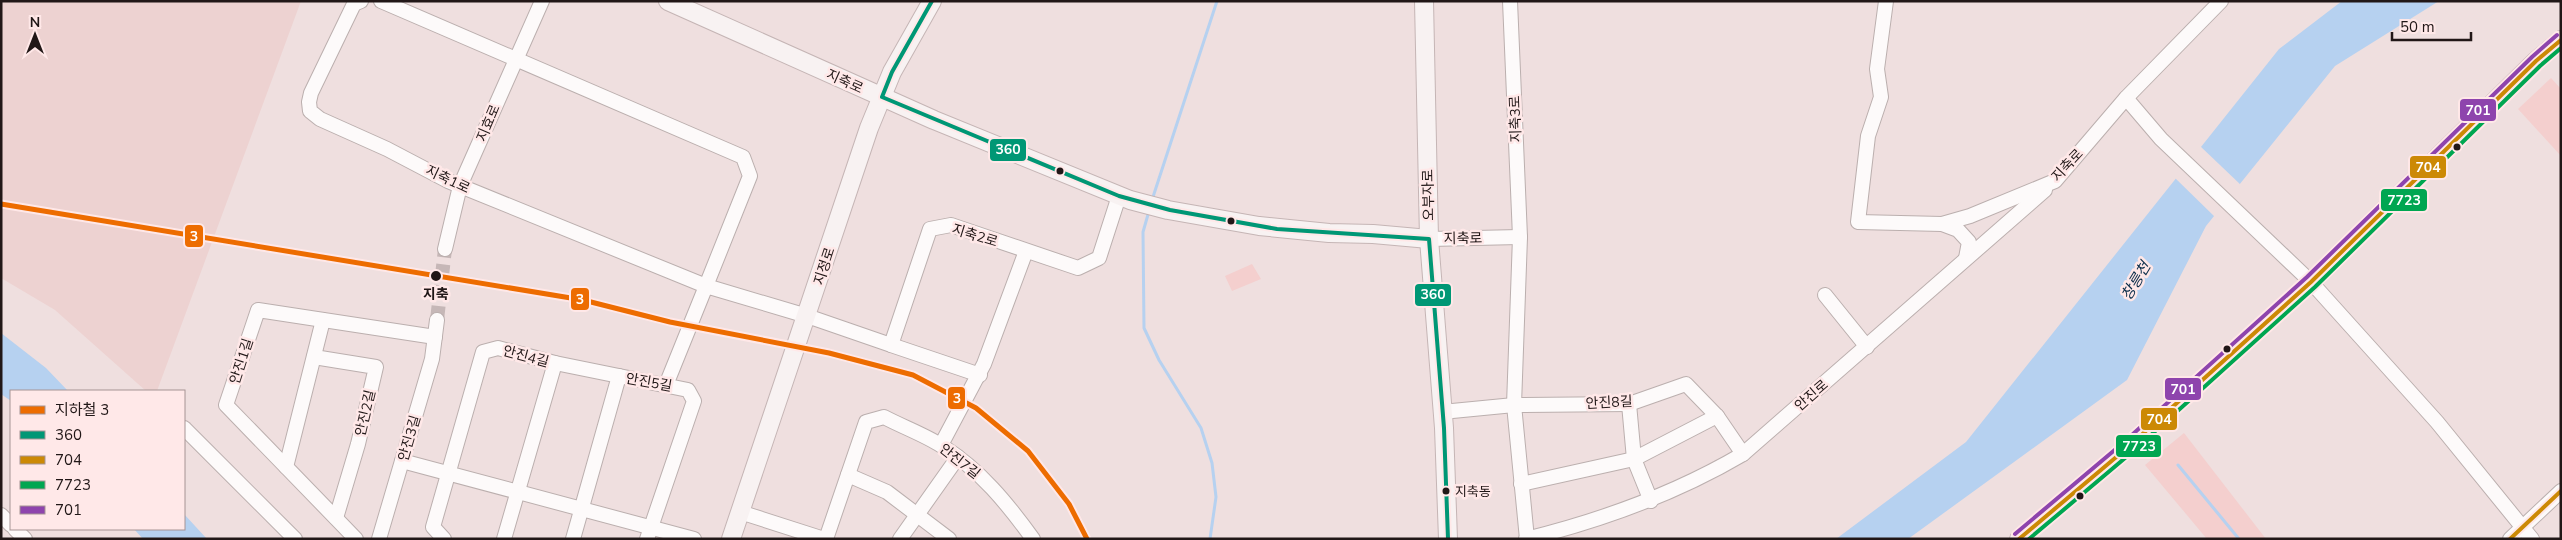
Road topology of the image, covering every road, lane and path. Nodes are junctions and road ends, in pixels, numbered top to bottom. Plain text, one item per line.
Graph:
1 (361, 1) edge
2 (381, 1) edge
3 (542, 1) edge
4 (668, 1) edge
5 (932, 1) edge
6 (1424, 1) edge
7 (1510, 1) edge
8 (1886, 1) edge
9 (2220, 1) edge
10 (2561, 40) edge
11 (516, 60) junction
12 (882, 97) junction
13 (2126, 98) junction
14 (2055, 182) junction
15 (460, 186) junction
16 (1127, 199) junction
17 (1942, 224) junction
18 (1520, 237) junction
19 (1429, 239) junction
20 (445, 249) tunnel mouth
21 (1026, 251) junction
22 (1966, 258) junction
23 (2311, 282) junction
24 (706, 286) junction
25 (1825, 295) dead end
26 (808, 316) junction
27 (323, 320) junction
28 (437, 320) tunnel mouth
29 (435, 337) junction
30 (891, 345) junction
31 (1867, 347) junction
32 (314, 357) junction
33 (555, 363) junction
34 (980, 375) junction
35 (619, 376) junction
36 (666, 385) junction
37 (1629, 404) junction
38 (1514, 405) junction
39 (1442, 412) junction
40 (1717, 416) junction
41 (185, 429) edge
42 (941, 445) junction
43 (1743, 454) junction
44 (958, 457) junction
45 (1634, 459) junction
46 (402, 461) junction
47 (286, 467) junction
48 (450, 474) junction
49 (848, 475) junction
50 (1521, 484) junction
51 (2561, 491) edge
52 (517, 492) junction
53 (1651, 501) junction
54 (582, 509) junction
55 (740, 512) junction
56 (919, 514) junction
57 (1, 515) edge
58 (336, 518) junction
59 (10, 524) edge
60 (16, 530) edge
61 (649, 533) edge
62 (2528, 533) edge
63 (25, 539) edge
64 (295, 539) edge
65 (356, 539) edge
66 (380, 539) edge
67 (444, 539) edge
68 (504, 539) edge
69 (573, 539) edge
70 (694, 539) edge
71 (731, 539) edge
72 (825, 539) edge
73 (900, 539) edge
74 (949, 539) edge
75 (1032, 539) edge
76 (1448, 539) edge
77 (1527, 539) edge
78 (2019, 539) edge
79 (2510, 539) edge

1 - 15 street, 지축1로
2 - 11 street
3 - 11 street, 지효로
4 - 12 main road, 지축로
5 - 12 main road, 지정로
6 - 19 main road, 오부자로
7 - 18 street, 지축3로
8 - 17 street, 지축로
9 - 13 street, 지축로
10 - 23 main road
11 - 15 street, 지효로
11 - 24 street
12 - 16 main road, 지축로
12 - 26 main road, 지정로
13 - 14 street, 지축로
13 - 23 street
14 - 17 street, 지축로
14 - 22 street, 안진로
15 - 20 street, 지효로
15 - 24 street, 지축1로
16 - 19 main road, 지축로
16 - 21 street, 지축2로
17 - 22 street
18 - 19 street, 지축로
18 - 38 street
19 - 39 main road, 오부자로
21 - 30 street, 지축2로
21 - 34 street
22 - 31 street, 안진로
23 - 62 street
23 - 78 main road
24 - 26 street, 지축1로
24 - 36 street
25 - 31 street
26 - 30 street
26 - 55 main road, 지정로
27 - 29 street, 안진1길
27 - 32 street
27 - 47 street, 안진1길
28 - 29 street
29 - 46 street, 안진3길
30 - 34 street
31 - 43 street, 안진로
32 - 47 street
32 - 58 street, 안진2길
33 - 35 street
33 - 48 street, 안진4길
33 - 52 street, 안진4길
34 - 42 street
35 - 36 street, 안진5길
35 - 54 street, 안진5길
36 - 61 street, 안진5길
37 - 38 street, 안진8길
37 - 40 street, 안진8길
37 - 45 street
38 - 39 street, 안진8길
38 - 50 street
39 - 76 main road, 오부자로
40 - 43 street, 안진8길
40 - 45 street
41 - 64 street
42 - 44 street, 안진7길
42 - 49 street, 안진7길
43 - 53 street, 안진로
44 - 56 street
44 - 75 street, 안진7길
45 - 50 street
45 - 53 street
46 - 48 street
46 - 66 street, 안진3길
47 - 58 street, 안진1길
48 - 52 street
48 - 67 street, 안진4길
49 - 56 street
49 - 72 street
50 - 77 street
51 - 62 street
52 - 54 street
52 - 68 street, 안진4길
53 - 77 street, 안진로
54 - 61 street
54 - 69 street, 안진5길
55 - 71 main road, 지정로
55 - 72 street
56 - 73 street
56 - 74 street
57 - 59 street
58 - 65 street, 안진1길
60 - 63 street
61 - 70 street
62 - 79 street

